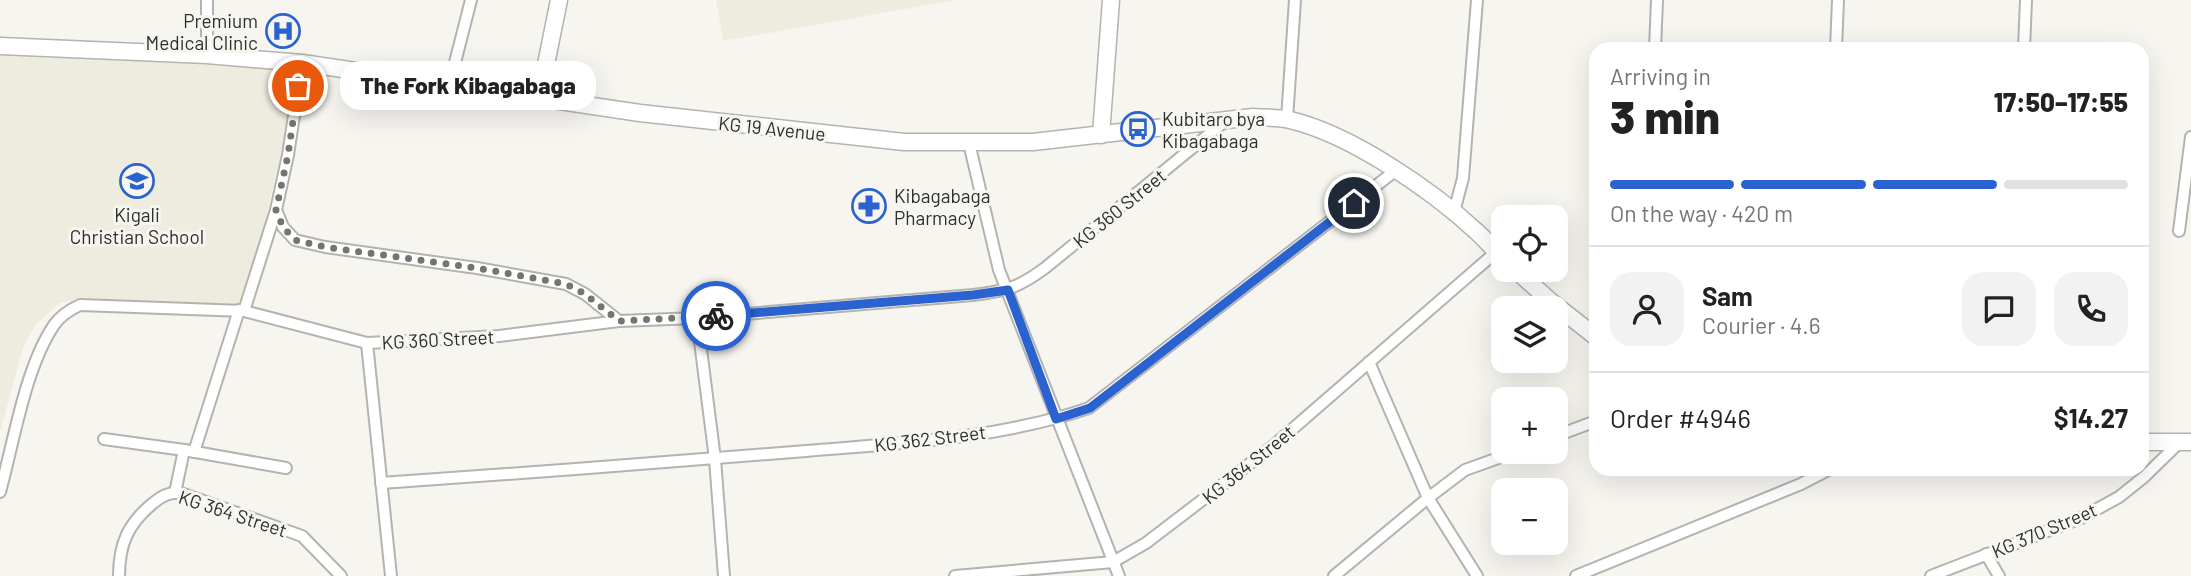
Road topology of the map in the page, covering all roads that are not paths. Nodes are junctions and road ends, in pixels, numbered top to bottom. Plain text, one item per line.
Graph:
1 (207, 0) edge
2 (471, 0) edge
3 (559, 0) edge
4 (1111, 0) edge
5 (1295, 0) edge
6 (1477, 0) edge
7 (1657, 0) edge
8 (1839, 0) edge
9 (2026, 0) edge
10 (1655, 42) edge
11 (1836, 42) edge
12 (2024, 42) edge
13 (0, 46) edge
14 (207, 55) junction
15 (302, 62) junction
16 (449, 86) junction
17 (539, 99) junction
18 (1287, 119) junction
19 (1226, 120) junction
20 (1101, 135) junction
21 (2191, 137) edge
22 (969, 143) junction
23 (1395, 171) junction
24 (276, 210) junction
25 (1454, 212) junction
26 (2179, 231) dead end
27 (1491, 247) edge
28 (1491, 262) edge
29 (1530, 282) edge
30 (1008, 290) junction
31 (242, 310) junction
32 (697, 318) junction
33 (619, 321) junction
34 (1589, 331) edge
35 (367, 342) junction
36 (1369, 362) junction
37 (1056, 419) junction
38 (1589, 424) edge
39 (1568, 432) edge
40 (104, 439) dead end
41 (2149, 442) edge
42 (2185, 442) edge
43 (189, 451) junction
44 (715, 459) junction
45 (1491, 461) edge
46 (286, 468) dead end
47 (2149, 473) edge
48 (1816, 476) edge
49 (2145, 476) edge
50 (381, 482) junction
51 (0, 492) edge
52 (176, 493) junction
53 (1428, 498) junction
54 (1986, 554) junction
55 (1113, 562) junction
56 (119, 576) edge
57 (341, 576) edge
58 (391, 576) edge
59 (724, 576) edge
60 (955, 576) edge
61 (1119, 576) edge
62 (1334, 576) edge
63 (1477, 576) edge
64 (1576, 576) edge
65 (1931, 576) edge
66 (1999, 576) edge

1 - 14 street
2 - 16 street
3 - 17 main road
4 - 20 main road
5 - 18 street
6 - 25 street
7 - 10 street
8 - 11 street
9 - 12 street
13 - 14 main road, KG 19 Avenue
14 - 15 main road, KG 19 Avenue
15 - 16 main road, KG 19 Avenue
15 - 24 street
16 - 17 main road, KG 19 Avenue
17 - 22 main road, KG 19 Avenue
18 - 19 main road, KG 19 Avenue
18 - 23 main road, KG 19 Avenue
19 - 20 main road, KG 19 Avenue
19 - 30 street, KG 360 Street
20 - 22 main road, KG 19 Avenue
21 - 26 street
22 - 30 street
23 - 25 main road, KG 19 Avenue
23 - 37 street, KG 362 Street
24 - 31 street
24 - 33 street
25 - 27 main road, KG 19 Avenue
28 - 36 street, KG 364 Street
29 - 34 main road
30 - 32 street, KG 360 Street
30 - 37 street
31 - 35 street, KG 360 Street
31 - 43 street
31 - 51 street, KG 360 Street
32 - 33 street, KG 360 Street
32 - 44 street
33 - 35 street, KG 360 Street
35 - 50 street
36 - 53 street
36 - 55 street, KG 364 Street
37 - 44 street, KG 362 Street
37 - 55 street
38 - 39 street
40 - 43 street
41 - 42 main road
42 - 47 street, KG 370 Street
43 - 46 street
43 - 52 street
44 - 50 street, KG 362 Street
44 - 59 street
45 - 53 street
48 - 64 street
49 - 54 street, KG 370 Street
50 - 58 street
52 - 56 street, KG 364 Street
52 - 57 street, KG 364 Street
53 - 62 street
53 - 63 street
54 - 65 street, KG 370 Street
54 - 66 street
55 - 60 street, KG 364 Street
55 - 61 street

